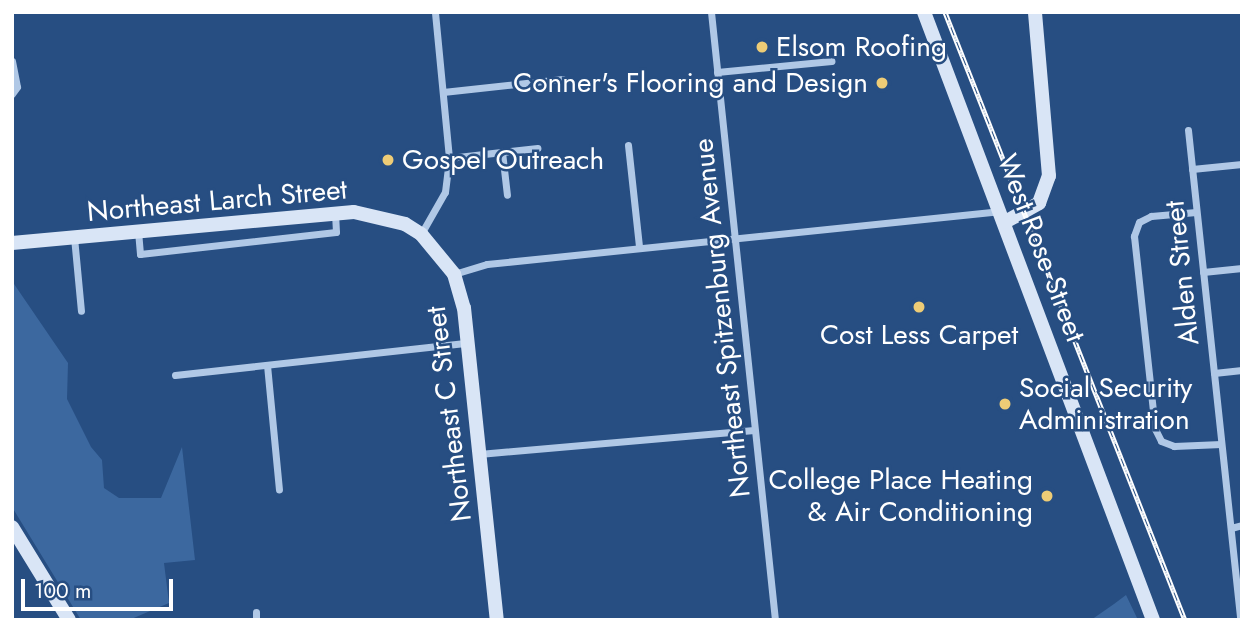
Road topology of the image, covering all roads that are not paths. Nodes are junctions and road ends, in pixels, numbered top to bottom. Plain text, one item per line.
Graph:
1 (435, 12) edge
2 (711, 12) edge
3 (923, 12) edge
4 (1035, 12) edge
5 (12, 61) edge
6 (831, 61) dead end
7 (717, 72) junction
8 (562, 79) dead end
9 (443, 92) junction
10 (12, 93) edge
11 (1188, 130) dead end
12 (628, 145) dead end
13 (537, 148) dead end
14 (502, 152) junction
15 (449, 158) junction
16 (1242, 164) edge
17 (1192, 169) junction
18 (507, 195) dead end
19 (1196, 212) junction
20 (335, 213) junction
21 (1003, 216) junction
22 (138, 230) junction
23 (421, 234) junction
24 (74, 237) junction
25 (733, 237) junction
26 (12, 243) edge
27 (639, 247) junction
28 (1242, 268) edge
29 (1203, 272) junction
30 (454, 274) junction
31 (81, 311) dead end
32 (467, 343) junction
33 (267, 365) junction
34 (1242, 370) edge
35 (1214, 373) junction
36 (175, 375) dead end
37 (754, 430) junction
38 (1221, 444) junction
39 (479, 454) junction
40 (279, 489) dead end
41 (1242, 524) edge
42 (12, 527) edge
43 (1231, 528) junction
44 (69, 620) edge
45 (497, 620) edge
46 (775, 620) edge
47 (1153, 620) edge
48 (1240, 620) edge

1 - 9 street
2 - 7 street, Northeast Spitzenburg Avenue
3 - 21 main road, West Rose Street
4 - 21 main road
5 - 10 street
6 - 7 street
7 - 25 street, Northeast Spitzenburg Avenue
8 - 9 street
9 - 15 street
11 - 17 street, Alden Street
12 - 27 street
13 - 14 street
14 - 15 street
14 - 18 street
15 - 23 street
16 - 17 street
17 - 19 street, Alden Street
19 - 29 street, Alden Street
19 - 38 street
20 - 22 main road, Northeast Larch Street
20 - 22 street
20 - 23 main road, Northeast Larch Street
21 - 25 street
21 - 47 main road, West Rose Street
22 - 24 main road, Northeast Larch Street
23 - 30 main road, Northeast C Street
24 - 26 main road, Northeast Larch Street
24 - 31 street
25 - 27 street
25 - 37 street, Northeast Spitzenburg Avenue
27 - 30 street
28 - 29 street
29 - 35 street, Alden Street
30 - 32 main road, Northeast C Street
32 - 33 street
32 - 39 main road, Northeast C Street
33 - 36 street
33 - 40 street
34 - 35 street
35 - 38 street, Alden Street
37 - 39 street
37 - 46 street, Northeast Spitzenburg Avenue
38 - 43 street, Alden Street
39 - 45 main road, Northeast C Street
41 - 43 street
42 - 44 main road
43 - 48 street, Alden Street

